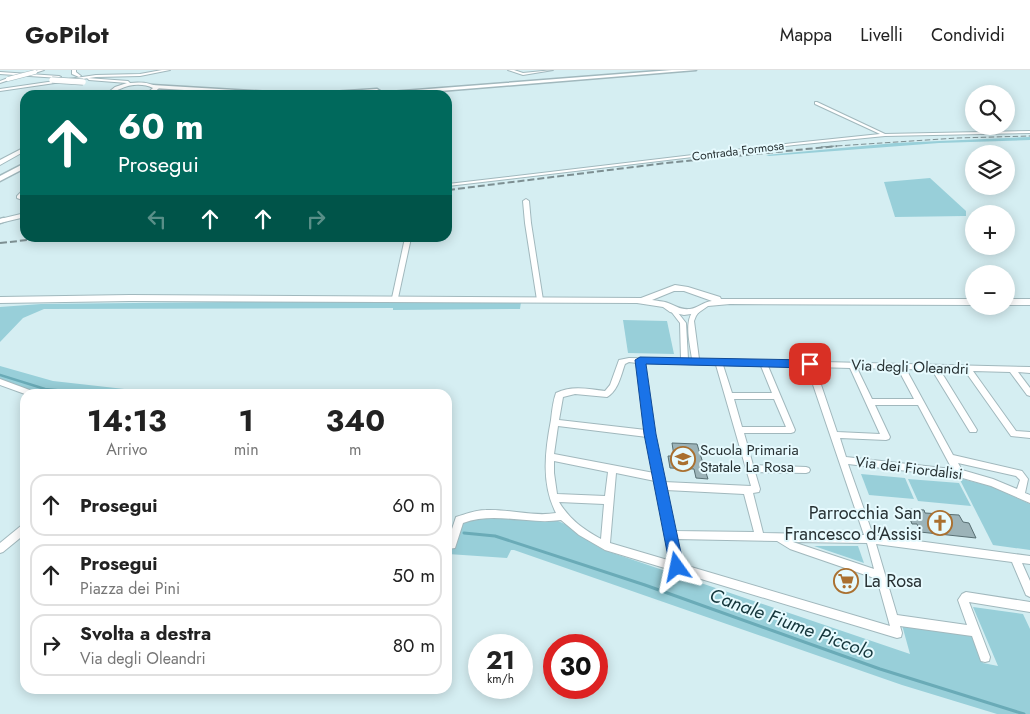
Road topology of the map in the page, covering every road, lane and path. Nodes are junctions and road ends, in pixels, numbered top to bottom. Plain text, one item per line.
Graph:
1 (20, 70) edge
2 (42, 70) edge
3 (74, 70) edge
4 (168, 70) edge
5 (510, 70) edge
6 (551, 70) edge
7 (655, 70) edge
8 (693, 70) edge
9 (0, 73) edge
10 (89, 79) junction
11 (0, 82) edge
12 (136, 84) junction
13 (154, 86) junction
14 (464, 87) junction
15 (0, 90) edge
16 (111, 90) edge
17 (119, 90) edge
18 (156, 90) edge
19 (213, 90) edge
20 (393, 90) edge
21 (428, 90) edge
22 (448, 90) edge
23 (816, 103) dead end
24 (1030, 132) edge
25 (885, 135) junction
26 (20, 152) edge
27 (0, 163) edge
28 (20, 165) edge
29 (20, 166) edge
30 (0, 171) edge
31 (0, 179) edge
32 (452, 185) edge
33 (526, 201) dead end
34 (20, 216) edge
35 (2, 221) edge
36 (407, 242) edge
37 (664, 293) junction
38 (698, 294) junction
39 (395, 298) junction
40 (0, 300) edge
41 (540, 300) junction
42 (637, 300) junction
43 (730, 301) junction
44 (965, 302) edge
45 (1015, 302) edge
46 (1030, 302) edge
47 (669, 307) junction
48 (699, 308) junction
49 (640, 360) junction
50 (685, 361) junction
51 (696, 362) junction
52 (719, 362) junction
53 (763, 363) junction
54 (810, 364) junction
55 (852, 365) junction
56 (900, 366) junction
57 (934, 367) junction
58 (967, 368) junction
59 (1012, 370) junction
60 (1030, 370) edge
61 (0, 382) edge
62 (20, 390) edge
63 (1030, 393) edge
64 (729, 396) junction
65 (777, 396) junction
66 (870, 402) junction
67 (920, 402) junction
68 (555, 423) junction
69 (739, 430) junction
70 (973, 430) dead end
71 (650, 434) junction
72 (1030, 434) edge
73 (834, 435) junction
74 (550, 458) junction
75 (951, 458) junction
76 (843, 460) junction
77 (750, 468) junction
78 (612, 469) junction
79 (806, 470) dead end
80 (959, 473) junction
81 (660, 482) junction
82 (748, 490) junction
83 (1020, 494) junction
84 (555, 498) junction
85 (1030, 499) edge
86 (609, 500) junction
87 (563, 516) junction
88 (20, 532) edge
89 (670, 534) junction
90 (759, 536) junction
91 (778, 536) junction
92 (452, 537) edge
93 (870, 538) junction
94 (605, 546) junction
95 (0, 549) edge
96 (1015, 558) junction
97 (1030, 560) edge
98 (677, 567) junction
99 (880, 576) junction
100 (1030, 592) edge
101 (1030, 607) edge
102 (893, 620) junction
103 (974, 631) junction
104 (985, 657) dead end

1 - 9 main road
2 - 11 street, bridge
3 - 10 main road
4 - 15 street
5 - 6 street
7 - 20 highway
8 - 14 highway
9 - 10 main road, bridge
9 - 16 main road, bridge
10 - 12 main road
12 - 13 main road
12 - 17 main road
13 - 18 main road
13 - 19 highway
14 - 21 highway
14 - 22 highway
23 - 25 street
24 - 25 street, Contrada Formosa
25 - 32 street, Contrada Formosa
26 - 27 main road
28 - 30 highway
29 - 31 highway
33 - 41 street
34 - 35 main road
36 - 39 street
37 - 38 main road
37 - 42 main road
37 - 47 main road
38 - 43 main road
38 - 48 main road
39 - 40 main road
39 - 41 main road
41 - 42 main road
42 - 47 main road
43 - 44 main road
43 - 48 main road
45 - 46 main road
47 - 48 main road
47 - 50 street
48 - 51 street
49 - 50 street, Via degli Oleandri
49 - 68 street
49 - 71 street
50 - 51 street, Via degli Oleandri
51 - 52 street, Via degli Oleandri
52 - 53 street, Via degli Oleandri
52 - 64 street
53 - 54 street, Via degli Oleandri
53 - 65 street
54 - 55 street, Via degli Oleandri
54 - 73 street
55 - 56 street, Via degli Oleandri
55 - 66 street
56 - 57 street, Via degli Oleandri
56 - 67 street
57 - 58 street, Via degli Oleandri
57 - 70 street
58 - 59 street, Via degli Oleandri
58 - 72 street
59 - 60 street, Via degli Oleandri
59 - 63 street
61 - 62 street
64 - 65 street
64 - 69 street
65 - 69 street
66 - 67 street
66 - 73 street
67 - 75 street
68 - 71 street
68 - 74 street
69 - 77 street
71 - 81 street
73 - 76 street
74 - 78 street
74 - 84 street
75 - 80 street
75 - 83 street
76 - 80 street, Via dei Fiordalisi
76 - 93 street
77 - 79 street
77 - 82 street
78 - 81 street
78 - 86 street
80 - 83 street, Via dei Fiordalisi
81 - 82 street
81 - 89 street
82 - 90 street
83 - 85 street, Via dei Fiordalisi
84 - 86 street
84 - 87 street
86 - 94 street
87 - 92 street
87 - 94 street
88 - 95 street
89 - 90 street
89 - 98 street
90 - 91 street
91 - 93 street
91 - 99 street
93 - 96 street
93 - 99 street
94 - 98 street
96 - 97 street
96 - 100 street
98 - 102 street
99 - 102 street
101 - 103 street
102 - 103 street
103 - 104 street

